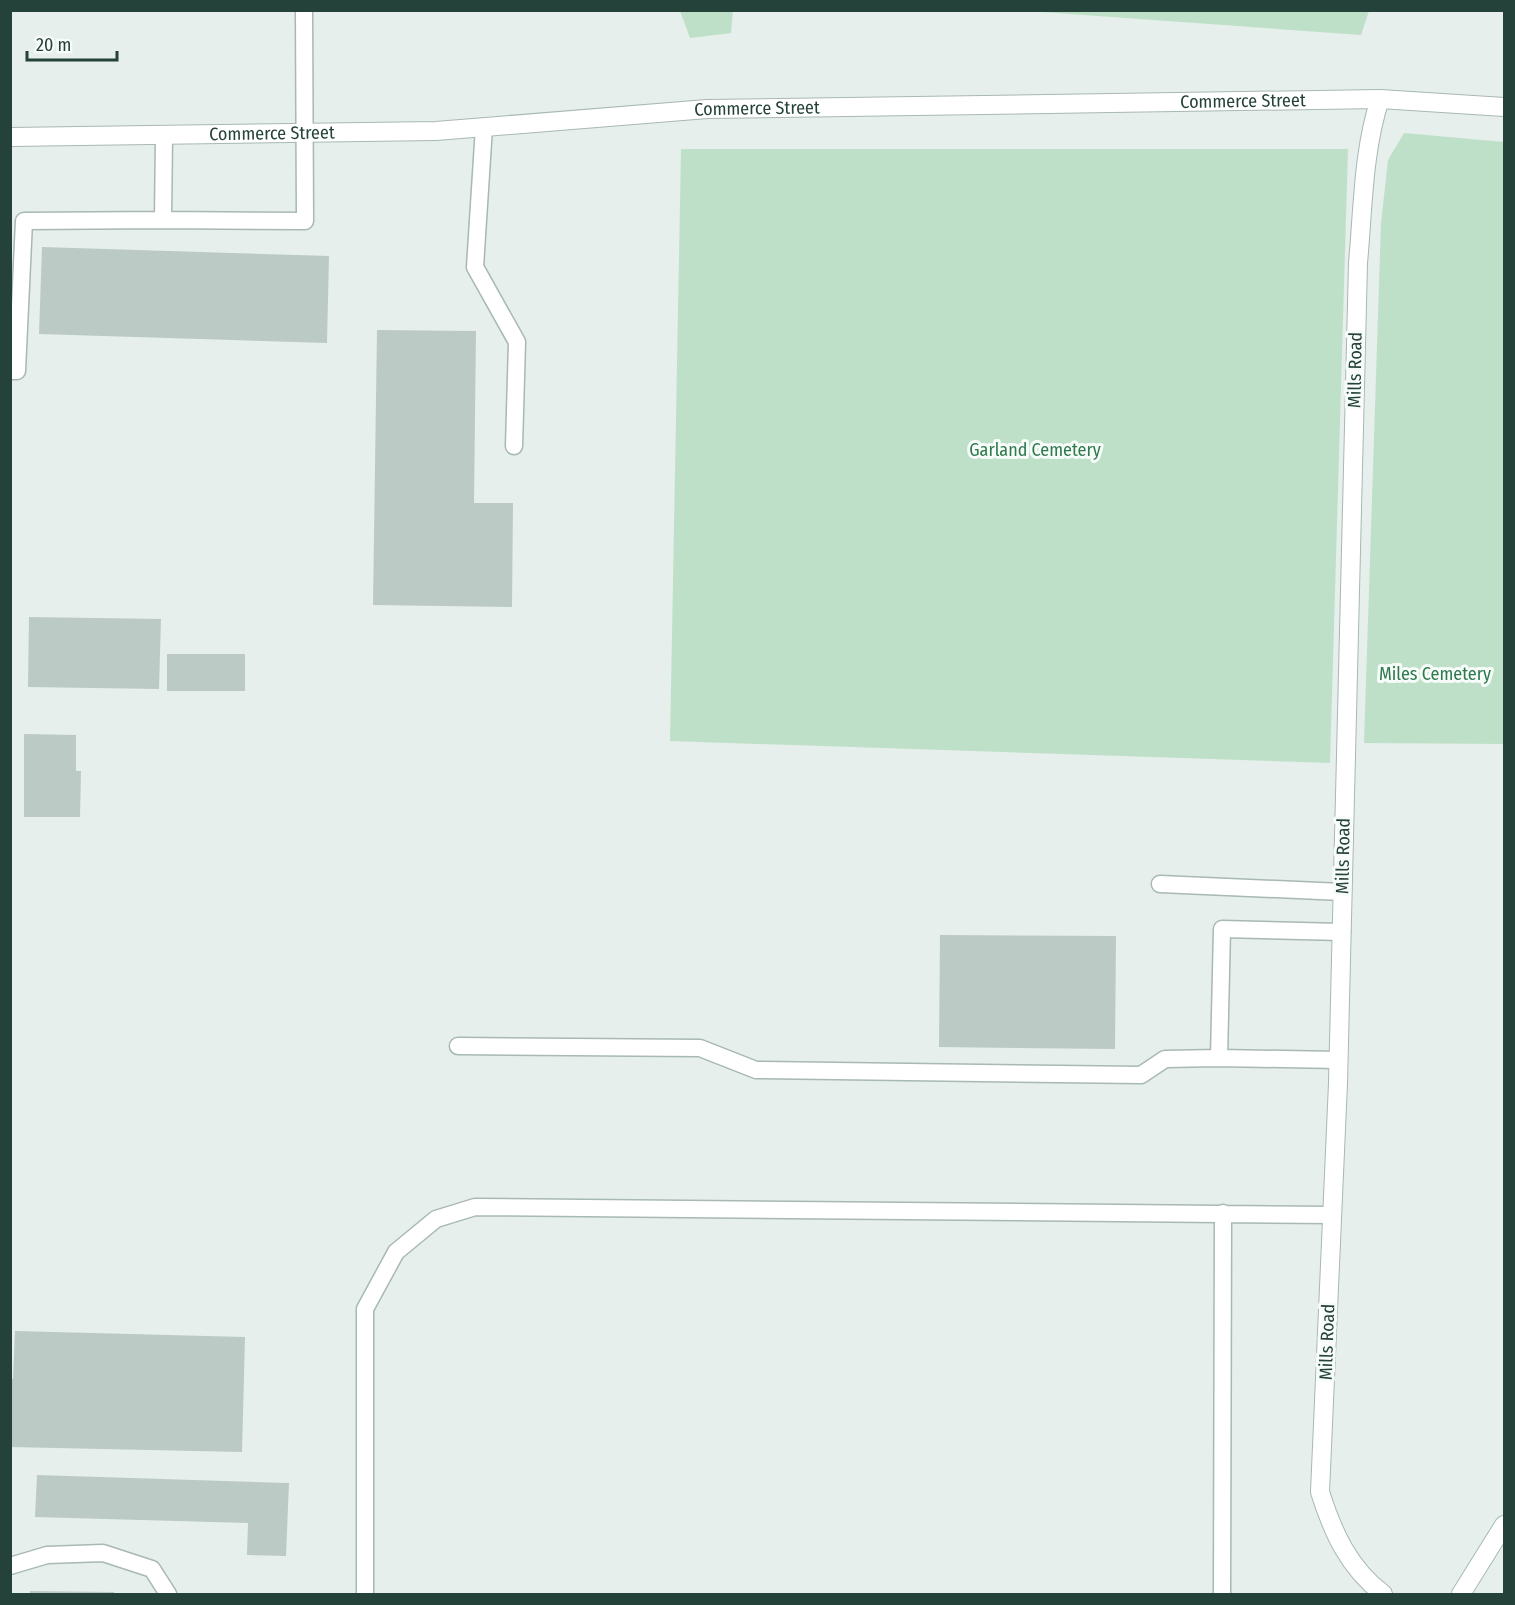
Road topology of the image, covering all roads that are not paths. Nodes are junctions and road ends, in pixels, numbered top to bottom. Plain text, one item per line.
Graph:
1 (303, 10) edge
2 (1380, 99) junction
3 (1504, 107) edge
4 (484, 127) junction
5 (305, 132) junction
6 (164, 135) junction
7 (10, 137) edge
8 (164, 220) junction
9 (10, 371) edge
10 (514, 446) dead end
11 (1160, 884) dead end
12 (1342, 892) junction
13 (1342, 932) junction
14 (458, 1046) dead end
15 (1219, 1058) junction
16 (1338, 1060) junction
17 (1223, 1213) junction
18 (1332, 1215) junction
19 (1504, 1525) edge
20 (10, 1566) edge
21 (168, 1594) edge
22 (365, 1594) edge
23 (1222, 1594) edge
24 (1383, 1594) edge
25 (1461, 1594) edge

1 - 5 lane
2 - 3 street, Commerce Street
2 - 4 street, Commerce Street
2 - 12 street, Mills Road
4 - 5 street, Commerce Street
4 - 10 lane
5 - 6 street, Commerce Street
5 - 8 lane
6 - 7 street, Commerce Street
6 - 8 lane
8 - 9 lane
11 - 12 lane
12 - 13 street, Mills Road
13 - 15 lane
13 - 16 street, Mills Road
14 - 15 lane
15 - 16 lane
16 - 18 street, Mills Road
17 - 18 lane
17 - 22 lane
17 - 23 lane
18 - 24 street, Mills Road
19 - 25 street
20 - 21 lane

